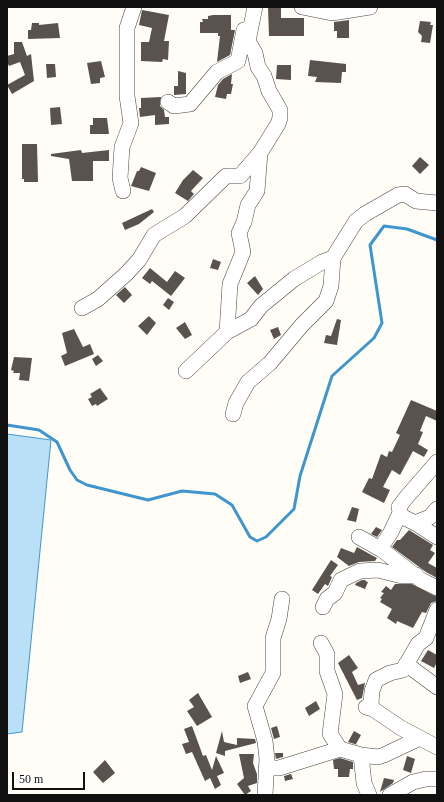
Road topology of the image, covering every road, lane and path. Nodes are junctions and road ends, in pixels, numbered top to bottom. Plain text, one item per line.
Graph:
1 (134, 7) edge
2 (245, 7) edge
3 (255, 7) edge
4 (302, 7) edge
5 (370, 7) edge
6 (246, 38) junction
7 (168, 102) dead end
8 (260, 153) junction
9 (123, 191) dead end
10 (437, 203) edge
11 (333, 258) junction
12 (82, 308) dead end
13 (227, 332) junction
14 (186, 371) dead end
15 (233, 414) dead end
16 (437, 462) edge
17 (437, 509) edge
18 (400, 513) junction
19 (415, 523) junction
20 (359, 537) dead end
21 (437, 537) edge
22 (382, 550) junction
23 (372, 570) junction
24 (416, 575) junction
25 (437, 588) edge
26 (282, 599) dead end
27 (323, 607) dead end
28 (437, 610) edge
29 (321, 643) dead end
30 (406, 664) junction
31 (437, 687) edge
32 (420, 738) junction
33 (437, 747) edge
34 (340, 749) junction
35 (361, 755) junction
36 (266, 768) junction
37 (437, 779) edge
38 (265, 795) edge
39 (369, 795) edge
40 (390, 795) edge

1 - 9 street
2 - 6 street
3 - 6 street
4 - 5 street
6 - 7 street
6 - 8 street
8 - 12 street
8 - 13 street
10 - 11 street
11 - 13 street
11 - 15 street
13 - 14 street
16 - 18 street
17 - 19 street
18 - 19 street
18 - 22 street
19 - 21 street
20 - 22 street
22 - 23 street
22 - 24 street
23 - 24 street
23 - 27 street
24 - 25 street
26 - 36 street
28 - 30 street
29 - 34 street
30 - 31 street
30 - 32 street
32 - 33 street
32 - 35 street
34 - 35 street
34 - 36 street
35 - 39 street
36 - 38 street
37 - 40 street

